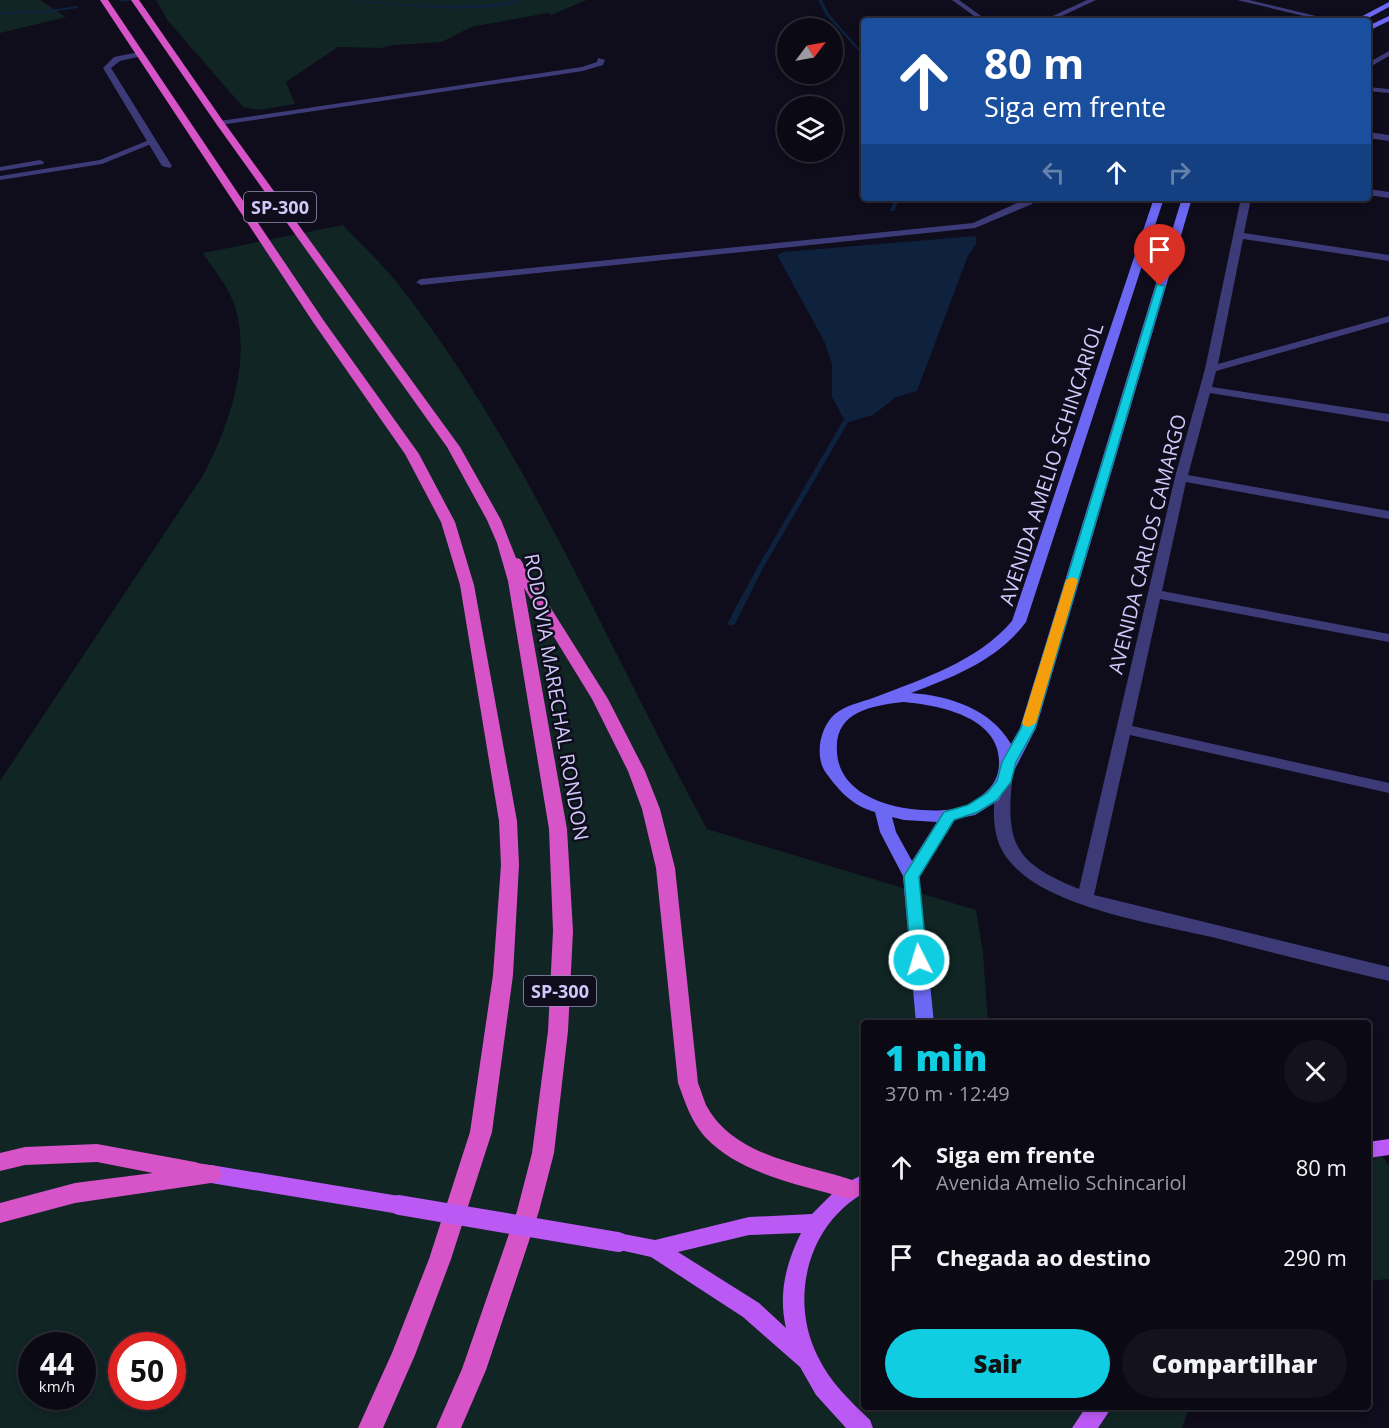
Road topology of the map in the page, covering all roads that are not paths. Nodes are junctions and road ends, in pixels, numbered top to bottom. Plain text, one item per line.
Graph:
1 (104, 0) edge
2 (135, 0) edge
3 (955, 0) edge
4 (1093, 0) edge
5 (1240, 0) edge
6 (1389, 4) edge
7 (981, 18) edge
8 (1052, 18) edge
9 (1321, 18) edge
10 (1363, 18) edge
11 (1389, 18) edge
12 (1371, 27) edge
13 (1389, 53) edge
14 (139, 54) junction
15 (602, 60) dead end
16 (1371, 64) edge
17 (1371, 89) edge
18 (1389, 91) edge
19 (220, 123) junction
20 (1371, 135) edge
21 (1389, 138) edge
22 (152, 142) junction
23 (137, 147) junction
24 (167, 166) dead end
25 (0, 169) edge
26 (0, 178) edge
27 (1371, 192) edge
28 (1389, 195) edge
29 (1030, 201) edge
30 (1158, 201) edge
31 (1186, 201) edge
32 (1245, 201) edge
33 (1237, 235) junction
34 (1389, 258) edge
35 (421, 282) dead end
36 (1387, 322) edge
37 (1210, 369) junction
38 (1205, 389) junction
39 (1389, 418) edge
40 (1181, 477) junction
41 (1389, 515) edge
42 (504, 543) junction
43 (1154, 594) junction
44 (1389, 638) edge
45 (879, 700) junction
46 (1123, 729) junction
47 (1009, 762) junction
48 (1004, 782) junction
49 (1389, 788) edge
50 (883, 811) junction
51 (949, 816) junction
52 (911, 876) junction
53 (1085, 898) junction
54 (1389, 974) edge
55 (925, 1020) edge
56 (1389, 1147) edge
57 (1371, 1150) edge
58 (0, 1162) edge
59 (211, 1174) junction
60 (857, 1186) edge
61 (0, 1213) edge
62 (817, 1223) junction
63 (655, 1249) junction
64 (806, 1360) junction
65 (1098, 1410) edge
66 (370, 1428) edge
67 (448, 1428) edge
68 (862, 1428) edge
69 (1083, 1428) edge

1 - 14 highway, SP-300
2 - 19 highway, RODOVIA MARECHAL RONDON / SP-300
3 - 7 lane
4 - 8 lane
5 - 9 lane
6 - 10 main road
11 - 12 main road
13 - 16 street
14 - 22 street
14 - 66 highway, SP-300
15 - 19 lane
17 - 18 street
19 - 42 highway, RODOVIA MARECHAL RONDON / SP-300
20 - 21 street
22 - 23 lane
22 - 24 street
23 - 25 lane
23 - 26 lane
27 - 28 street
29 - 35 lane
30 - 45 main road, AVENIDA AMELIO SCHINCARIOL
31 - 47 main road
32 - 33 street, AVENIDA CARLOS CAMARGO
33 - 34 street
33 - 37 street, AVENIDA CARLOS CAMARGO
36 - 37 street
37 - 38 street, AVENIDA CARLOS CAMARGO
38 - 39 street
38 - 40 street, AVENIDA CARLOS CAMARGO
40 - 41 street
40 - 43 street, AVENIDA CARLOS CAMARGO
42 - 60 highway
42 - 67 highway, RODOVIA MARECHAL RONDON / SP-300
43 - 44 street
43 - 46 street, AVENIDA CARLOS CAMARGO
45 - 47 main road
45 - 50 main road
46 - 49 street
46 - 53 street, AVENIDA CARLOS CAMARGO
47 - 48 main road
48 - 51 main road
48 - 53 street
50 - 51 main road
50 - 52 main road
51 - 52 main road
52 - 55 main road
53 - 54 street
56 - 57 main road
58 - 59 highway
59 - 61 highway
59 - 63 main road, bridge
60 - 62 main road
62 - 63 main road
62 - 64 main road
63 - 64 main road
64 - 68 main road
65 - 69 main road

